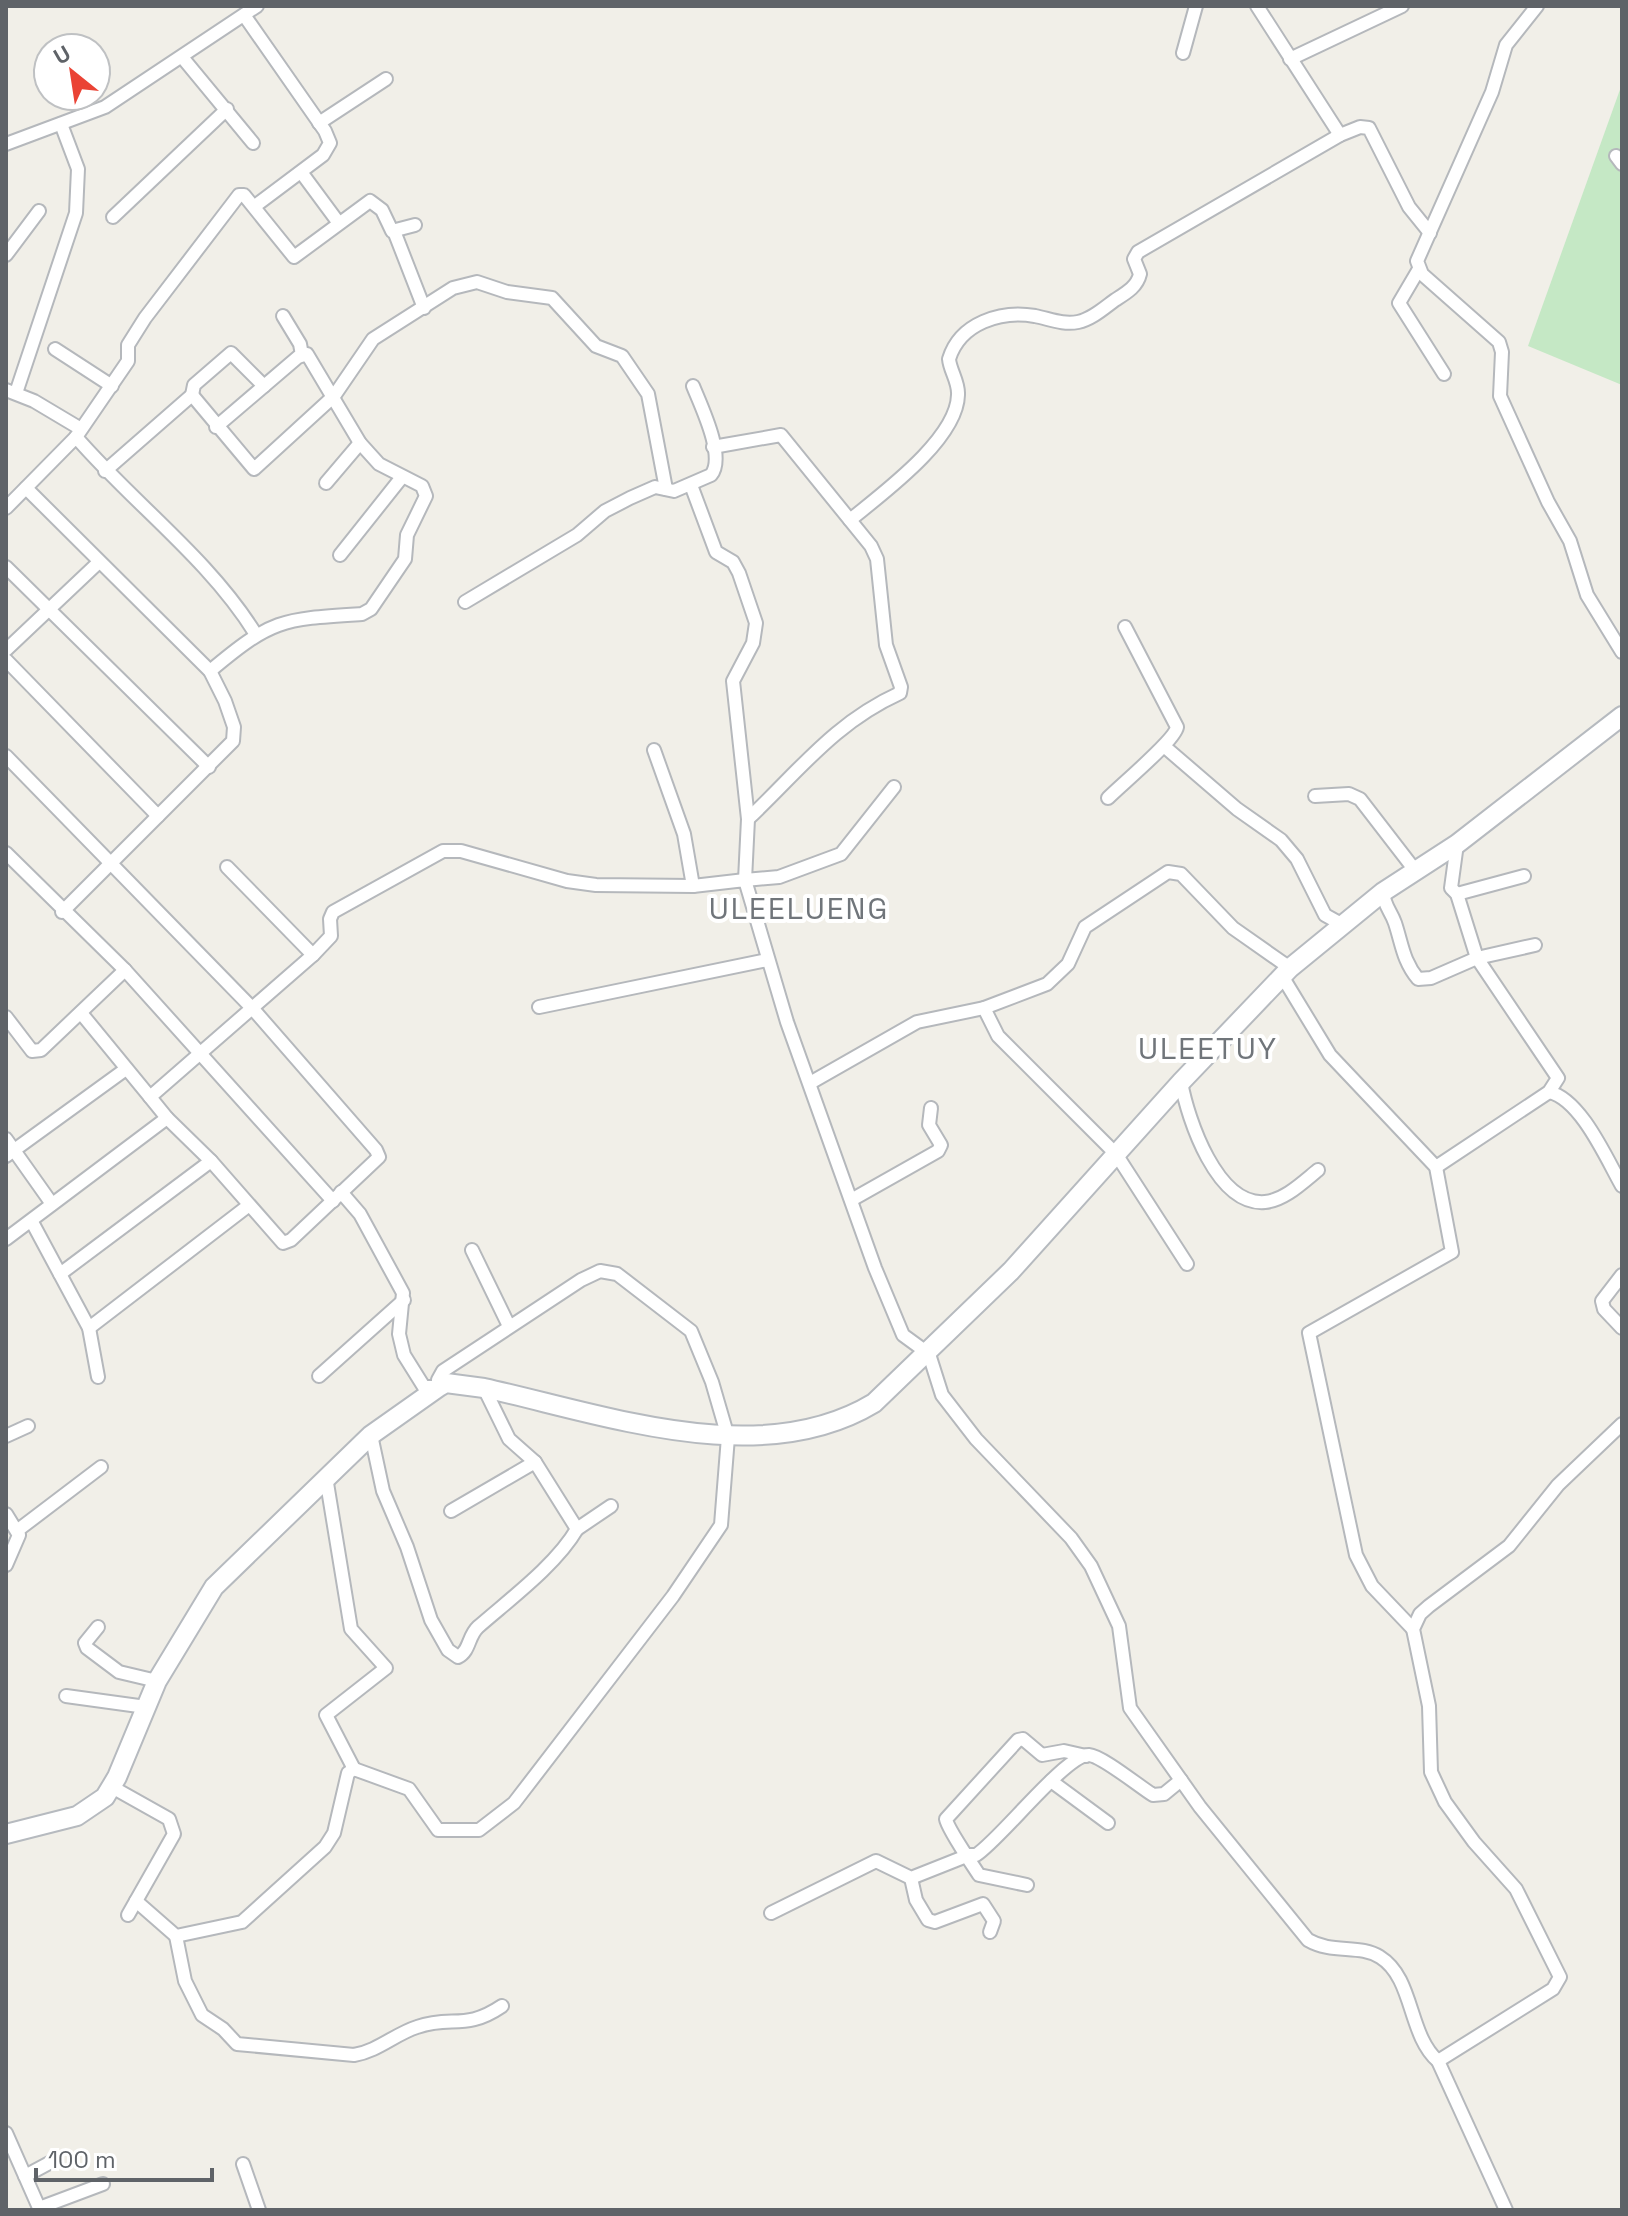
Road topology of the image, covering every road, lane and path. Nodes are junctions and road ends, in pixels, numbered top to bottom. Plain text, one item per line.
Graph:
1 (257, 6) edge
2 (1196, 6) edge
3 (1257, 6) edge
4 (1402, 6) edge
5 (1537, 6) edge
6 (244, 15) junction
7 (1183, 53) dead end
8 (182, 57) junction
9 (1290, 59) junction
10 (386, 79) dead end
11 (227, 109) junction
12 (319, 123) junction
13 (61, 124) junction
14 (1340, 135) junction
15 (8, 140) edge
16 (253, 143) dead end
17 (301, 172) junction
18 (255, 206) junction
19 (39, 211) dead end
20 (113, 217) dead end
21 (338, 222) junction
22 (415, 225) dead end
23 (394, 231) junction
24 (1430, 233) junction
25 (6, 255) edge
26 (1419, 269) junction
27 (424, 308) junction
28 (283, 316) dead end
29 (55, 349) dead end
30 (302, 355) junction
31 (1444, 374) dead end
32 (112, 386) junction
33 (264, 386) junction
34 (693, 386) dead end
35 (11, 392) edge
36 (192, 395) junction
37 (334, 396) junction
38 (216, 427) junction
39 (78, 433) junction
40 (360, 443) junction
41 (713, 447) junction
42 (105, 471) junction
43 (402, 477) junction
44 (326, 483) dead end
45 (691, 485) junction
46 (26, 488) junction
47 (666, 489) junction
48 (6, 508) edge
49 (850, 520) junction
50 (340, 555) dead end
51 (99, 562) junction
52 (6, 567) edge
53 (465, 602) dead end
54 (47, 610) junction
55 (1125, 627) dead end
56 (255, 633) junction
57 (6, 650) edge
58 (1622, 652) edge
59 (6, 660) edge
60 (210, 671) junction
61 (1622, 716) edge
62 (1165, 747) junction
63 (654, 750) dead end
64 (6, 756) edge
65 (209, 767) junction
66 (894, 787) dead end
67 (1315, 796) dead end
68 (1108, 798) dead end
69 (158, 816) junction
70 (748, 819) junction
71 (1457, 844) junction
72 (6, 853) edge
73 (111, 864) junction
74 (227, 867) dead end
75 (1414, 869) junction
76 (1524, 876) dead end
77 (745, 880) junction
78 (693, 886) junction
79 (1383, 892) junction
80 (1457, 894) junction
81 (62, 912) junction
82 (1343, 925) junction
83 (1535, 945) dead end
84 (313, 955) junction
85 (1477, 958) junction
86 (767, 960) junction
87 (125, 970) junction
88 (1286, 972) junction
89 (539, 1007) dead end
90 (984, 1008) junction
91 (253, 1009) junction
92 (81, 1013) junction
93 (6, 1017) edge
94 (202, 1054) junction
95 (126, 1069) junction
96 (1181, 1082) junction
97 (810, 1083) junction
98 (1549, 1092) junction
99 (150, 1097) junction
100 (931, 1108) dead end
101 (167, 1118) junction
102 (9, 1148) edge
103 (1116, 1154) junction
104 (211, 1161) junction
105 (1436, 1167) junction
106 (1318, 1170) dead end
107 (1622, 1186) edge
108 (337, 1197) junction
109 (853, 1199) junction
110 (52, 1204) junction
111 (248, 1206) junction
112 (32, 1222) junction
113 (6, 1239) edge
114 (472, 1250) dead end
115 (1187, 1264) dead end
116 (60, 1274) junction
117 (1622, 1275) edge
118 (404, 1300) junction
119 (509, 1326) junction
120 (89, 1328) junction
121 (1622, 1328) edge
122 (929, 1354) junction
123 (319, 1376) dead end
124 (98, 1377) dead end
125 (442, 1385) junction
126 (484, 1388) junction
127 (1622, 1424) edge
128 (28, 1426) dead end
129 (371, 1435) junction
130 (6, 1436) edge
131 (728, 1437) junction
132 (535, 1462) junction
133 (101, 1467) dead end
134 (326, 1477) junction
135 (611, 1506) dead end
136 (451, 1511) dead end
137 (6, 1514) edge
138 (577, 1529) junction
139 (18, 1530) junction
140 (6, 1565) edge
141 (1400, 1614) junction
142 (1420, 1614) junction
143 (98, 1627) dead end
144 (1413, 1629) junction
145 (157, 1681) junction
146 (66, 1696) dead end
147 (146, 1707) junction
148 (1086, 1756) junction
149 (354, 1769) junction
150 (1181, 1780) junction
151 (1051, 1781) junction
152 (112, 1787) junction
153 (1108, 1823) dead end
154 (6, 1834) edge
155 (969, 1855) junction
156 (911, 1878) junction
157 (1027, 1885) dead end
158 (136, 1901) junction
159 (771, 1913) dead end
160 (128, 1915) dead end
161 (990, 1932) dead end
162 (176, 1936) junction
163 (502, 2006) dead end
164 (1438, 2061) junction
165 (6, 2133) edge
166 (53, 2161) dead end
167 (243, 2164) dead end
168 (30, 2172) junction
169 (103, 2184) dead end
170 (40, 2208) edge
171 (259, 2210) edge
172 (1506, 2210) edge

1 - 6 street
2 - 7 street
3 - 9 street
4 - 9 street
5 - 24 street
6 - 8 street
6 - 12 street
8 - 11 street
8 - 13 street
9 - 14 street
10 - 12 street
11 - 16 street
11 - 20 street
12 - 17 street
13 - 15 street
13 - 35 street
14 - 24 street
14 - 49 street
17 - 18 street
17 - 21 street
18 - 21 street
18 - 32 street
19 - 25 street
21 - 23 street
22 - 23 street
23 - 27 street
24 - 26 street
26 - 31 street
26 - 58 street
27 - 37 street
27 - 47 street
28 - 30 street
29 - 32 street
30 - 33 street
30 - 37 street
32 - 39 street
33 - 36 street
33 - 38 street
34 - 41 street
35 - 39 street
36 - 38 street
36 - 42 street
37 - 38 street
37 - 40 street
39 - 42 street
39 - 46 street
40 - 43 street
40 - 44 street
41 - 45 street
41 - 49 street
42 - 56 street
43 - 50 street
43 - 56 street
45 - 47 street
45 - 70 street
46 - 48 street
46 - 51 street
47 - 53 street
49 - 70 street
51 - 54 street
51 - 60 street
52 - 54 street
54 - 57 street
54 - 65 street
55 - 62 street
56 - 60 street
59 - 69 street
60 - 65 street
61 - 71 street
62 - 68 street
62 - 82 street
63 - 78 street
64 - 73 street
65 - 69 street
66 - 77 street
67 - 75 street
69 - 73 street
70 - 77 street
71 - 75 street
71 - 80 street
72 - 81 street
73 - 81 street
73 - 91 street
74 - 84 street
75 - 79 street
76 - 80 street
77 - 78 street
77 - 86 street
78 - 84 street
79 - 82 street
79 - 85 street
80 - 85 street
81 - 87 street
82 - 88 street
83 - 85 street
84 - 91 street
85 - 98 street
86 - 89 street
86 - 97 street
87 - 92 street
87 - 94 street
88 - 90 street
88 - 96 street
88 - 105 street
90 - 97 street
90 - 103 street
91 - 94 street
91 - 108 street
92 - 93 street
92 - 95 street
94 - 99 street
94 - 108 street
95 - 99 street
95 - 102 street
96 - 103 street
96 - 106 street
97 - 109 street
98 - 105 street
98 - 107 street
99 - 101 street
100 - 109 street
101 - 104 street
101 - 110 street
102 - 110 street
103 - 115 street
103 - 122 street
104 - 111 street
104 - 116 street
105 - 141 street
108 - 111 street
108 - 118 street
109 - 122 street
110 - 112 street
111 - 120 street
112 - 113 street
112 - 116 street
114 - 119 street
116 - 120 street
117 - 121 street
118 - 123 street
118 - 125 street
119 - 125 street
119 - 131 street
120 - 124 street
122 - 131 street
122 - 150 street
125 - 126 street
125 - 129 street
126 - 131 street
126 - 132 street
127 - 142 street
128 - 130 street
129 - 134 street
129 - 138 street
131 - 149 street
132 - 136 street
132 - 138 street
133 - 139 street
134 - 145 street
134 - 149 street
135 - 138 street
137 - 139 street
139 - 140 street
141 - 142 street
141 - 144 street
142 - 144 street
143 - 145 street
144 - 164 street
145 - 147 street
146 - 147 street
147 - 152 street
148 - 150 street
148 - 151 street
148 - 155 street
149 - 162 street
150 - 164 street
151 - 153 street
151 - 155 street
152 - 154 street
152 - 158 street
155 - 156 street
155 - 157 street
156 - 159 street
156 - 161 street
158 - 160 street
158 - 162 street
162 - 163 street
164 - 172 street
165 - 168 street
166 - 168 street
167 - 171 street
168 - 170 street
169 - 170 street

